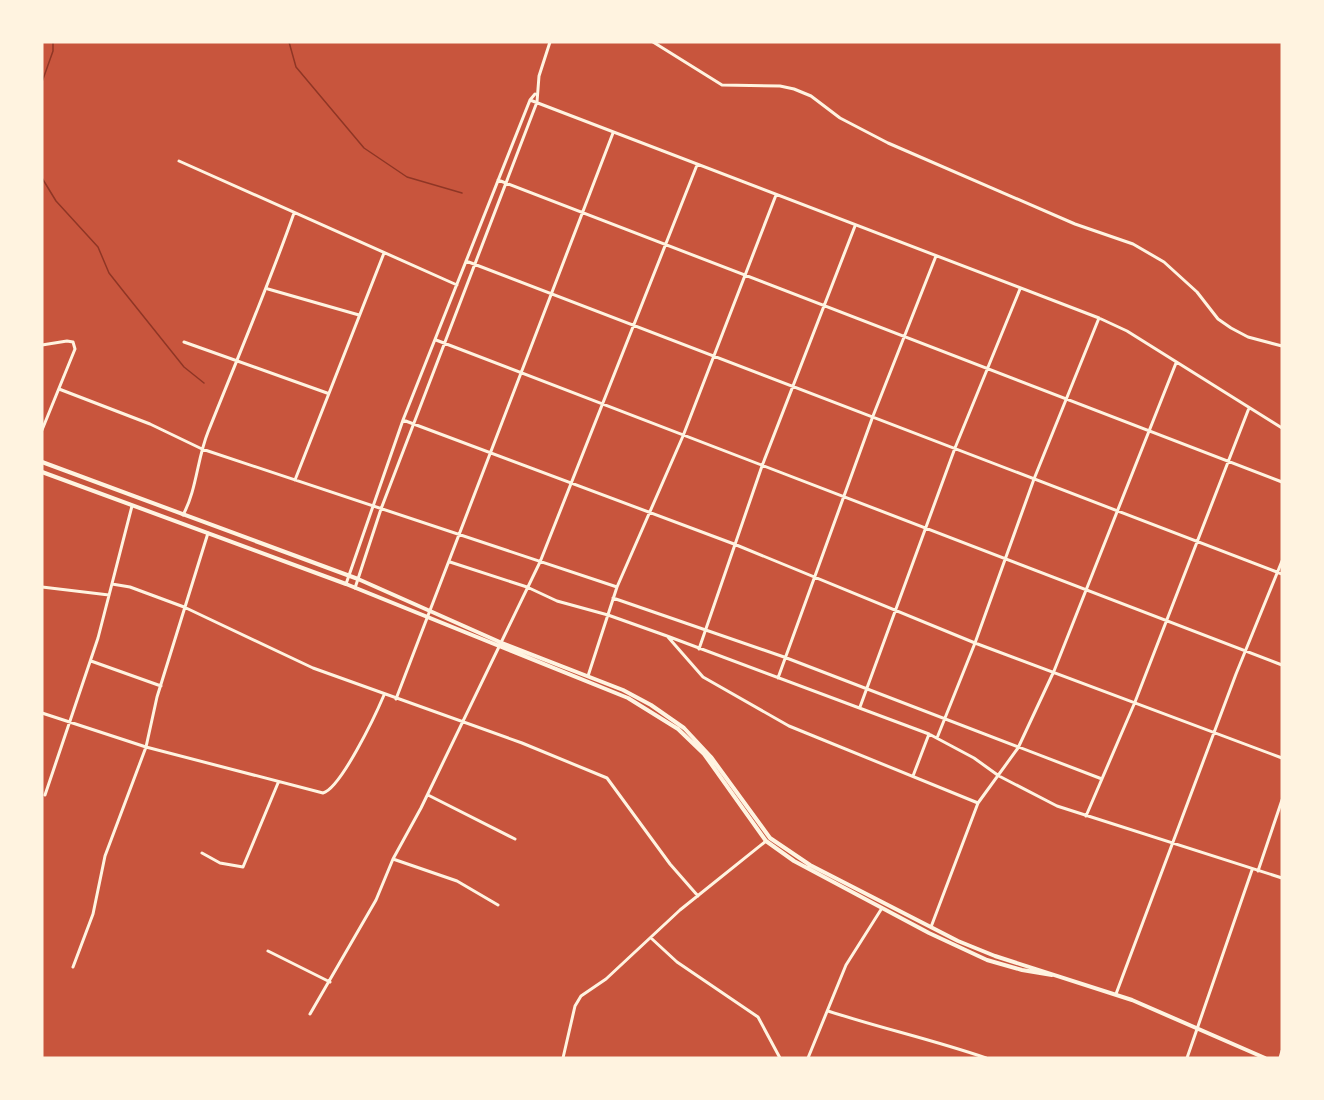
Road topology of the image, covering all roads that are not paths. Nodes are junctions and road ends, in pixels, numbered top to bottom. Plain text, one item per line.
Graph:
1 (550, 42) edge
2 (652, 42) edge
3 (535, 94) junction
4 (530, 100) junction
5 (537, 102) junction
6 (614, 133) junction
7 (179, 161) dead end
8 (697, 165) junction
9 (498, 180) junction
10 (505, 183) junction
11 (776, 195) junction
12 (584, 212) junction
13 (294, 213) junction
14 (855, 226) junction
15 (666, 244) junction
16 (384, 252) junction
17 (936, 256) junction
18 (466, 261) junction
19 (475, 264) junction
20 (746, 275) junction
21 (457, 285) junction
22 (268, 289) junction
23 (1020, 289) junction
24 (551, 292) junction
25 (826, 306) junction
26 (359, 315) junction
27 (1099, 318) junction
28 (633, 324) junction
29 (906, 336) junction
30 (436, 340) junction
31 (184, 342) dead end
32 (446, 344) junction
33 (42, 345) edge
34 (1282, 346) edge
35 (713, 356) junction
36 (236, 362) junction
37 (1176, 363) junction
38 (987, 368) junction
39 (522, 374) junction
40 (794, 386) junction
41 (59, 389) junction
42 (327, 393) junction
43 (1066, 399) junction
44 (604, 404) junction
45 (1249, 408) junction
46 (873, 416) junction
47 (404, 420) junction
48 (414, 423) junction
49 (1282, 428) edge
50 (42, 430) edge
51 (1148, 431) junction
52 (683, 436) junction
53 (955, 448) junction
54 (202, 449) junction
55 (492, 452) junction
56 (42, 462) edge
57 (1228, 462) junction
58 (762, 466) junction
59 (42, 472) edge
60 (1034, 479) junction
61 (294, 480) junction
62 (573, 483) junction
63 (1282, 483) edge
64 (843, 497) junction
65 (132, 506) junction
66 (371, 506) junction
67 (381, 509) junction
68 (1116, 511) junction
69 (650, 513) junction
70 (183, 515) junction
71 (924, 528) junction
72 (208, 533) junction
73 (461, 535) junction
74 (1197, 541) junction
75 (734, 544) junction
76 (1004, 559) junction
77 (1282, 561) edge
78 (450, 562) junction
79 (540, 562) junction
80 (1280, 573) edge
81 (349, 576) junction
82 (813, 578) junction
83 (358, 579) junction
84 (112, 584) junction
85 (346, 584) junction
86 (42, 586) edge
87 (527, 587) junction
88 (617, 587) junction
89 (355, 588) junction
90 (1085, 590) junction
91 (109, 595) junction
92 (613, 598) junction
93 (184, 607) junction
94 (430, 610) junction
95 (894, 611) junction
96 (608, 615) junction
97 (426, 618) junction
98 (1166, 620) junction
99 (706, 630) junction
100 (667, 636) junction
101 (975, 643) junction
102 (501, 645) junction
103 (699, 649) junction
104 (1246, 651) junction
105 (784, 657) junction
106 (91, 661) junction
107 (1282, 665) edge
108 (1054, 671) junction
109 (588, 676) junction
110 (778, 678) junction
111 (161, 686) junction
112 (865, 690) junction
113 (384, 695) junction
114 (396, 699) junction
115 (1135, 702) junction
116 (859, 708) junction
117 (42, 712) edge
118 (946, 718) junction
119 (67, 722) junction
120 (462, 723) junction
121 (1215, 732) junction
122 (929, 734) junction
123 (937, 738) junction
124 (146, 747) junction
125 (1018, 748) junction
126 (1282, 758) edge
127 (913, 776) junction
128 (999, 776) junction
129 (1102, 779) junction
130 (278, 783) junction
131 (45, 795) dead end
132 (427, 795) junction
133 (1282, 800) edge
134 (978, 803) junction
135 (1086, 816) junction
136 (515, 838) dead end
137 (766, 842) junction
138 (1171, 843) junction
139 (202, 853) dead end
140 (393, 859) junction
141 (1252, 870) junction
142 (1258, 871) junction
143 (1282, 878) edge
144 (698, 896) junction
145 (498, 905) dead end
146 (882, 908) junction
147 (931, 927) junction
148 (929, 933) junction
149 (651, 938) junction
150 (268, 951) dead end
151 (73, 968) dead end
152 (1065, 977) junction
153 (330, 982) junction
154 (1116, 994) junction
155 (828, 1011) junction
156 (310, 1014) dead end
157 (1196, 1028) junction
158 (1282, 1051) edge
159 (563, 1058) edge
160 (780, 1058) edge
161 (808, 1058) edge
162 (986, 1058) edge
163 (1187, 1058) edge
164 (1265, 1058) edge
165 (1280, 1058) edge

1 - 3 street
2 - 34 street
3 - 4 street
3 - 5 street
4 - 5 street
4 - 9 street
5 - 6 street
5 - 10 street
6 - 8 street
6 - 12 street
7 - 13 street
8 - 11 street
8 - 15 street
9 - 10 street
9 - 18 street
10 - 12 street
10 - 19 street
11 - 14 street
11 - 20 street
12 - 15 street
12 - 24 street
13 - 16 street
13 - 22 street
14 - 17 street
14 - 25 street
15 - 20 street
15 - 28 street
16 - 21 street
16 - 26 street
17 - 23 street
17 - 29 street
18 - 19 street
18 - 21 street
19 - 24 street
19 - 32 street
20 - 25 street
20 - 35 street
21 - 30 street
22 - 26 street
22 - 36 street
23 - 27 street
23 - 38 street
24 - 28 street
24 - 39 street
25 - 29 street
25 - 40 street
26 - 42 street
27 - 37 street
27 - 43 street
28 - 35 street
28 - 44 street
29 - 38 street
29 - 46 street
30 - 32 street
30 - 47 street
31 - 36 street
32 - 39 street
32 - 48 street
33 - 41 street
35 - 40 street
35 - 52 street
36 - 42 street
36 - 54 street
37 - 45 street
37 - 51 street
38 - 43 street
38 - 53 street
39 - 44 street
39 - 55 street
40 - 46 street
40 - 58 street
41 - 50 street
41 - 54 street
42 - 61 street
43 - 51 street
43 - 60 street
44 - 52 street
44 - 62 street
45 - 49 street
45 - 57 street
46 - 53 street
46 - 64 street
47 - 48 street
47 - 66 street
48 - 55 street
48 - 67 street
51 - 57 street
51 - 68 street
52 - 58 street
52 - 69 street
53 - 60 street
53 - 71 street
54 - 61 street
54 - 70 street
55 - 62 street
55 - 73 street
56 - 70 street
57 - 63 street
57 - 74 street
58 - 64 street
58 - 75 street
59 - 65 street
60 - 68 street
60 - 76 street
61 - 66 street
62 - 69 street
62 - 79 street
64 - 71 street
64 - 82 street
65 - 72 street
65 - 84 street
66 - 67 street
66 - 81 street
67 - 73 street
67 - 83 street
68 - 74 street
68 - 90 street
69 - 75 street
69 - 88 street
70 - 81 street
71 - 76 street
71 - 95 street
72 - 85 street
72 - 93 street
73 - 78 street
73 - 79 street
74 - 80 street
74 - 98 street
75 - 82 street
75 - 99 street
76 - 90 street
76 - 101 street
77 - 80 street
78 - 87 street
78 - 94 street
79 - 87 street
79 - 88 street
80 - 104 street
81 - 83 street
81 - 85 street
82 - 95 street
82 - 105 street
83 - 89 street
83 - 94 street
84 - 91 street
84 - 93 street
85 - 89 street
86 - 91 street
87 - 96 street
87 - 102 street
88 - 92 street
89 - 97 street
90 - 98 street
90 - 108 street
91 - 106 street
92 - 96 street
92 - 99 street
93 - 111 street
93 - 113 street
94 - 97 street
94 - 102 street
95 - 101 street
95 - 112 street
96 - 100 street
96 - 109 street
97 - 102 street
97 - 114 street
98 - 104 street
98 - 115 street
99 - 103 street
99 - 105 street
100 - 103 street
100 - 127 street
101 - 108 street
101 - 118 street
102 - 109 street
102 - 120 street
102 - 137 street
103 - 110 street
104 - 107 street
104 - 121 street
105 - 110 street
105 - 112 street
106 - 111 street
106 - 119 street
108 - 115 street
108 - 125 street
109 - 147 street
110 - 116 street
111 - 124 street
112 - 116 street
112 - 118 street
113 - 114 street
113 - 130 street
114 - 120 street
115 - 121 street
115 - 129 street
116 - 122 street
117 - 119 street
118 - 123 street
118 - 125 street
119 - 124 street
119 - 131 street
120 - 132 street
120 - 144 street
121 - 126 street
121 - 138 street
122 - 123 street
122 - 127 street
123 - 128 street
124 - 130 street
124 - 151 street
125 - 128 street
125 - 129 street
127 - 134 street
128 - 134 street
128 - 135 street
129 - 135 street
130 - 139 street
132 - 136 street
132 - 140 street
133 - 142 street
134 - 147 street
135 - 138 street
137 - 144 street
137 - 146 street
138 - 141 street
138 - 154 street
140 - 145 street
140 - 153 street
141 - 142 street
141 - 157 street
142 - 143 street
144 - 149 street
146 - 148 street
146 - 155 street
147 - 148 street
147 - 152 street
148 - 152 street
149 - 159 street
149 - 160 street
150 - 153 street
152 - 154 street
153 - 156 street
154 - 157 street
155 - 161 street
155 - 162 street
157 - 163 street
157 - 164 street
158 - 165 street

